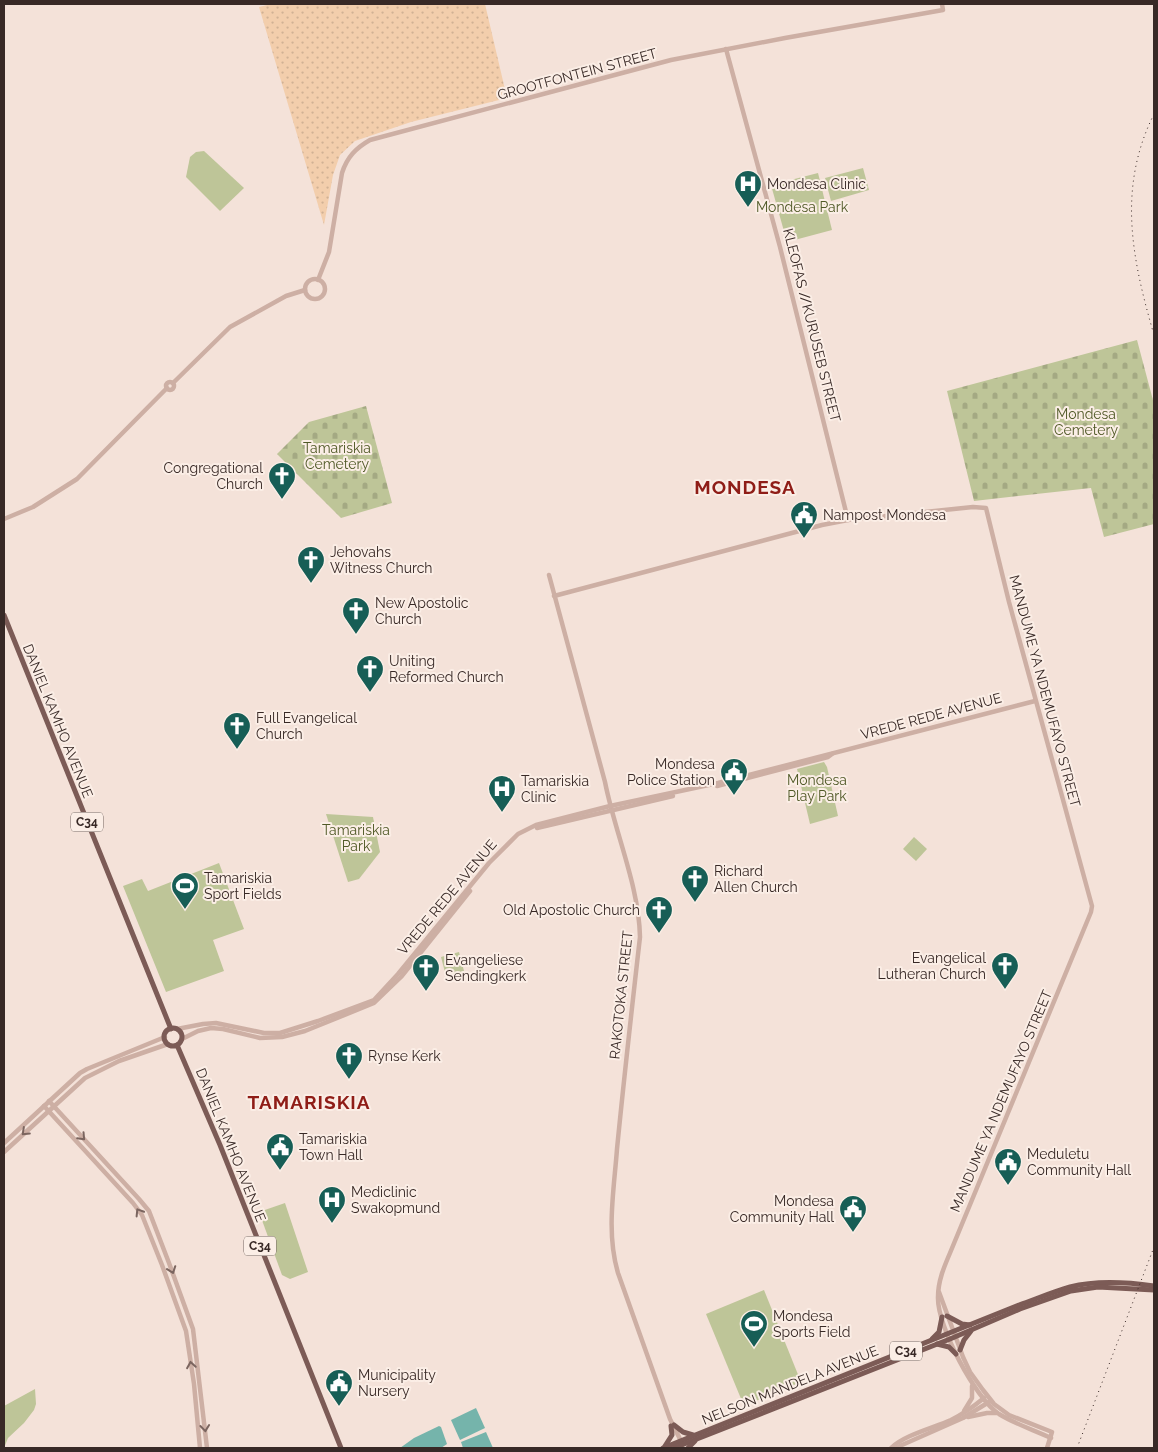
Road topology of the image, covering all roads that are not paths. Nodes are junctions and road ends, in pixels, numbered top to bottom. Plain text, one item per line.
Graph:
1 (942, 4) edge
2 (726, 49) junction
3 (318, 280) junction
4 (305, 290) junction
5 (4, 519) edge
6 (848, 520) junction
7 (549, 574) dead end
8 (554, 596) junction
9 (4, 616) edge
10 (1035, 700) junction
11 (610, 808) junction
12 (171, 1029) junction
13 (177, 1030) junction
14 (165, 1037) junction
15 (182, 1039) junction
16 (168, 1044) junction
17 (177, 1045) junction
18 (49, 1101) junction
19 (44, 1106) junction
20 (54, 1106) junction
21 (48, 1110) junction
22 (5, 1141) edge
23 (10, 1145) junction
24 (4, 1150) edge
25 (1154, 1286) edge
26 (1154, 1290) edge
27 (945, 1316) junction
28 (971, 1327) junction
29 (952, 1335) junction
30 (930, 1341) junction
31 (936, 1344) junction
32 (958, 1352) junction
33 (972, 1385) junction
34 (987, 1395) junction
35 (983, 1399) junction
36 (989, 1402) junction
37 (998, 1414) junction
38 (962, 1416) junction
39 (673, 1426) junction
40 (1052, 1435) junction
41 (696, 1436) junction
42 (678, 1446) edge
43 (200, 1448) edge
44 (207, 1448) edge
45 (341, 1448) edge
46 (663, 1448) edge
47 (688, 1448) edge
48 (891, 1448) edge
49 (897, 1448) edge
50 (1047, 1448) edge

1 - 2 street, GROOTFONTEIN STREET
2 - 3 street, GROOTFONTEIN STREET
2 - 6 street, KLEOFAS //KURUSEB STREET
3 - 4 street
3 - 4 street
4 - 5 street
6 - 8 street, MANDUME YA NDEMUFAYO STREET
6 - 10 street, MANDUME YA NDEMUFAYO STREET
7 - 8 street, RAKOTOKA STREET
8 - 11 street, RAKOTOKA STREET
9 - 12 main road, DANIEL KAMHO AVENUE / C34
10 - 11 street, VREDE REDE AVENUE
10 - 27 street, MANDUME YA NDEMUFAYO STREET
11 - 13 street, VREDE REDE AVENUE
11 - 15 street, VREDE REDE AVENUE
11 - 39 street, RAKOTOKA STREET
12 - 13 main road
12 - 14 main road
13 - 15 main road
14 - 16 main road
14 - 18 street
15 - 17 main road
16 - 17 main road
16 - 20 street
17 - 45 main road, DANIEL KAMHO AVENUE / C34
18 - 19 street
18 - 20 street
19 - 21 street
19 - 22 street
20 - 21 street
20 -> 44 street
21 -> 23 street
43 -> 21 street
22 - 23 street
23 - 24 street
25 - 28 main road, NELSON MANDELA AVENUE / C34
26 - 28 main road, NELSON MANDELA AVENUE / C34
27 - 28 main road
27 - 29 street, MANDUME YA NDEMUFAYO STREET
27 - 30 main road
28 - 29 main road, NELSON MANDELA AVENUE / C34
28 - 32 main road
29 - 30 main road, NELSON MANDELA AVENUE / C34
29 - 31 main road, NELSON MANDELA AVENUE / C34
29 - 32 street, MANDUME YA NDEMUFAYO STREET
30 - 41 main road, NELSON MANDELA AVENUE / C34
31 - 32 main road
31 - 41 main road, NELSON MANDELA AVENUE / C34
32 - 33 street, MANDUME YA NDEMUFAYO STREET
32 - 34 street, MANDUME YA NDEMUFAYO STREET
33 - 35 street, MANDUME YA NDEMUFAYO STREET
33 - 38 street
34 - 35 street
34 - 36 street, MANDUME YA NDEMUFAYO STREET
35 - 36 street, MANDUME YA NDEMUFAYO STREET
35 - 38 street
36 - 37 street, MANDUME YA NDEMUFAYO STREET
36 - 38 street
36 - 40 street, MANDUME YA NDEMUFAYO STREET
37 - 38 street
37 - 40 street, MANDUME YA NDEMUFAYO STREET
38 - 48 street
38 - 49 street
39 - 41 main road
39 - 42 street, RAKOTOKA STREET
39 - 46 main road
40 - 50 street
41 - 42 main road, NELSON MANDELA AVENUE / C34
41 - 47 main road
42 - 46 main road, NELSON MANDELA AVENUE / C34

